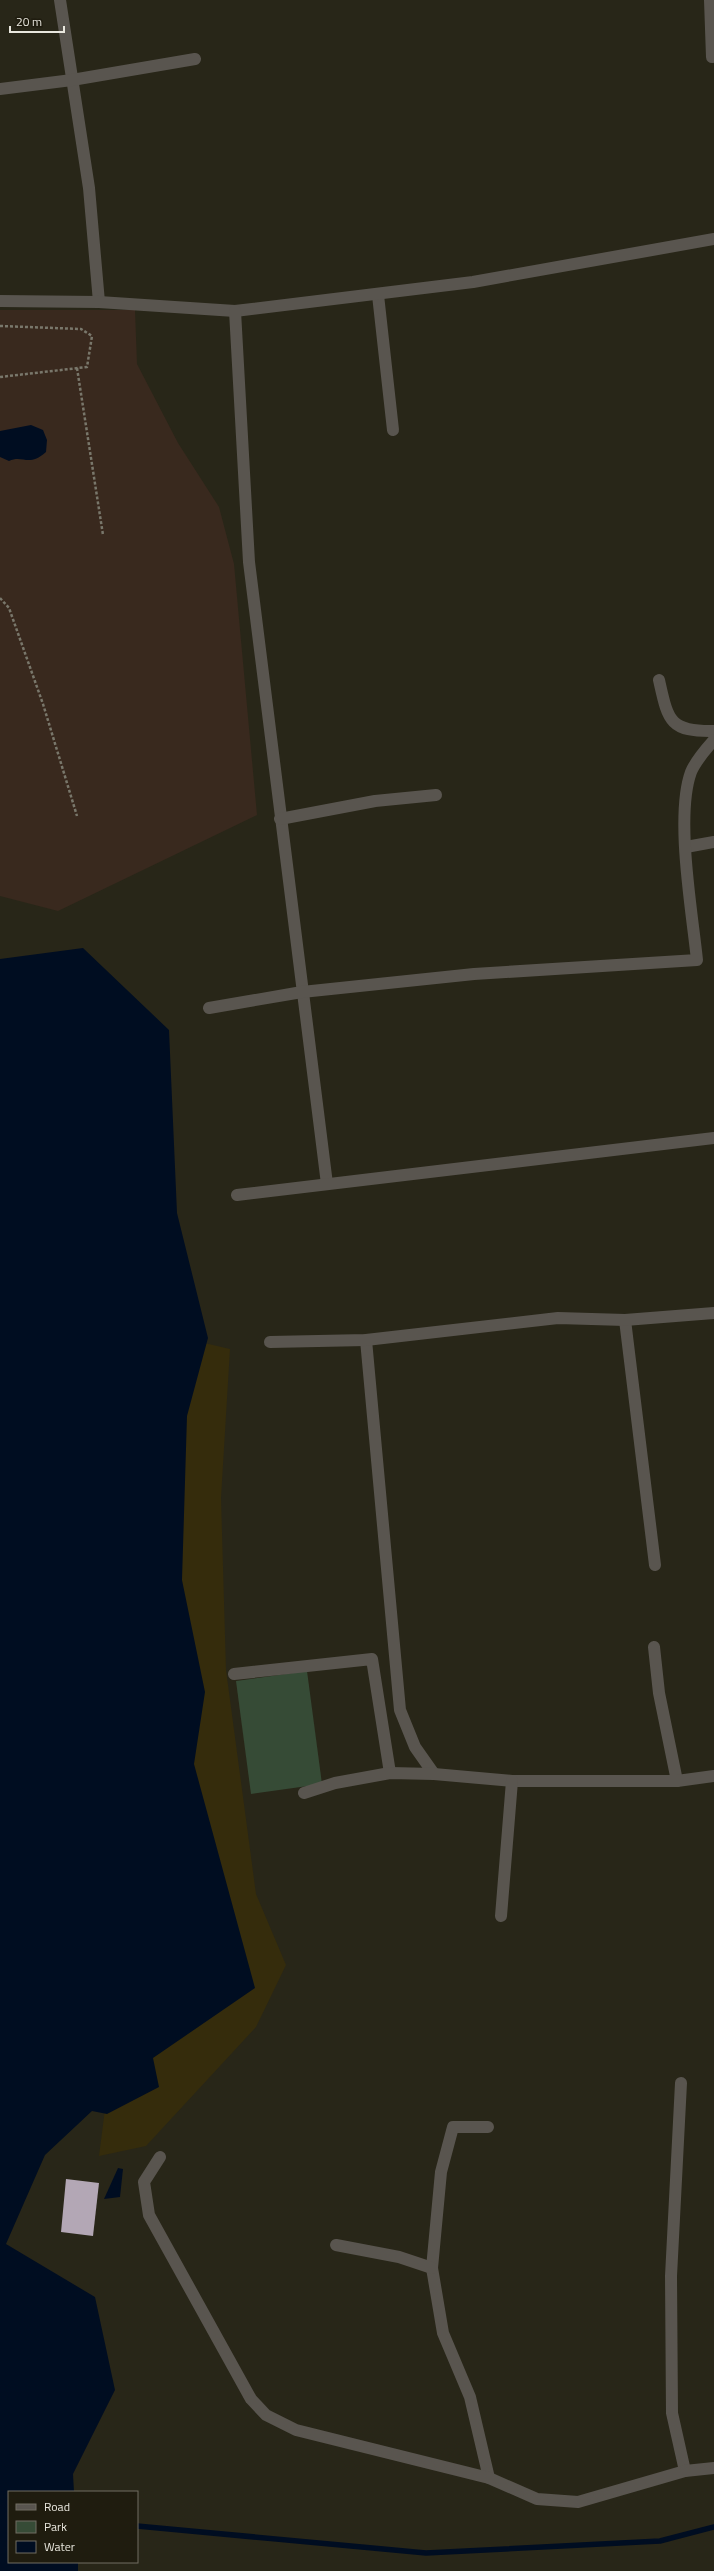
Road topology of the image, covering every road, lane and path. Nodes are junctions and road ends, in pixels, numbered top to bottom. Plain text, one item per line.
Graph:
1 (60, 0) edge
2 (710, 0) edge
3 (712, 57) dead end
4 (195, 59) dead end
5 (72, 80) junction
6 (0, 89) edge
7 (714, 239) edge
8 (378, 295) junction
9 (0, 301) edge
10 (99, 302) junction
11 (235, 311) junction
12 (0, 326) edge
13 (78, 368) junction
14 (0, 377) edge
15 (393, 430) dead end
16 (103, 535) dead end
17 (0, 598) edge
18 (659, 680) dead end
19 (714, 731) edge
20 (714, 740) edge
21 (436, 795) dead end
22 (77, 816) dead end
23 (280, 819) junction
24 (714, 842) edge
25 (686, 847) junction
26 (302, 992) junction
27 (209, 1008) dead end
28 (714, 1138) edge
29 (327, 1184) junction
30 (237, 1195) dead end
31 (714, 1313) edge
32 (625, 1320) junction
33 (366, 1340) junction
34 (270, 1342) dead end
35 (655, 1565) dead end
36 (654, 1647) dead end
37 (234, 1674) dead end
38 (390, 1773) junction
39 (434, 1774) junction
40 (714, 1776) edge
41 (512, 1781) junction
42 (677, 1781) junction
43 (304, 1793) dead end
44 (501, 1916) dead end
45 (681, 2083) dead end
46 (488, 2127) dead end
47 (160, 2157) dead end
48 (336, 2246) dead end
49 (432, 2268) junction
50 (714, 2468) edge
51 (686, 2471) junction
52 (489, 2478) junction

1 - 5 street
2 - 3 street
4 - 5 street
5 - 6 street
5 - 10 street
7 - 8 street
8 - 11 street
8 - 15 street
9 - 10 street
10 - 11 street
11 - 23 street
12 - 13 path
13 - 14 path
13 - 16 path
17 - 22 path
18 - 19 street
20 - 25 street
21 - 23 street
23 - 26 street
24 - 25 street
25 - 26 street
26 - 27 street
26 - 29 street
28 - 29 street
29 - 30 street
31 - 32 street
32 - 33 street
32 - 35 street
33 - 34 street
33 - 39 street
36 - 42 street
37 - 38 street
38 - 39 street
38 - 43 street
39 - 41 street
40 - 42 street
41 - 42 street
41 - 44 street
45 - 51 street
46 - 49 street
47 - 52 street
48 - 49 street
49 - 52 street
50 - 51 street
51 - 52 street

